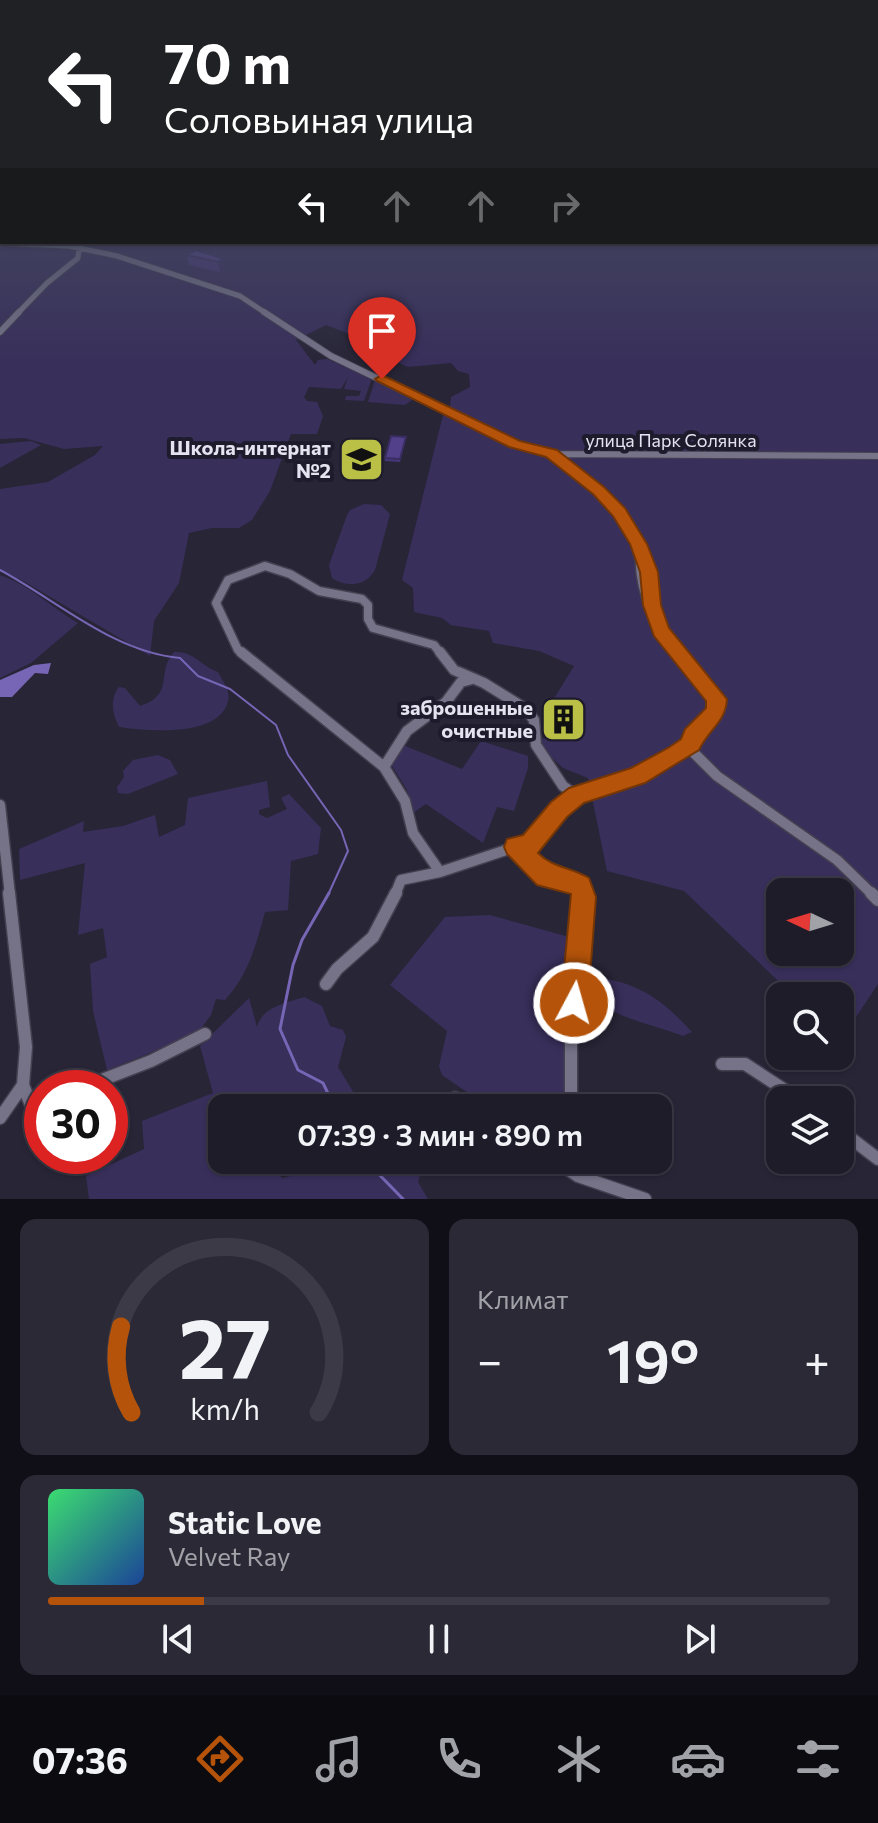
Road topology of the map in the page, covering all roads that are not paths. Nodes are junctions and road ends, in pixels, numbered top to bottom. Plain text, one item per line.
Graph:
1 (79, 250) edge
2 (89, 250) edge
3 (94, 251) junction
4 (74, 263) junction
5 (0, 332) edge
6 (551, 454) junction
7 (878, 456) edge
8 (472, 679) junction
9 (691, 744) junction
10 (384, 767) junction
11 (577, 796) junction
12 (0, 805) edge
13 (515, 847) junction
14 (440, 872) junction
15 (878, 900) edge
16 (326, 984) dead end
17 (205, 1034) dead end
18 (722, 1064) dead end
19 (128, 1070) edge
20 (23, 1085) joint
21 (779, 1086) edge
22 (571, 1094) edge
23 (0, 1118) edge
24 (854, 1141) edge
25 (878, 1159) edge
26 (575, 1174) edge
27 (578, 1176) joint
28 (645, 1199) edge

1 - 4 street
2 - 3 street, улица Парк Солянка
3 - 4 street
3 - 6 street, улица Парк Солянка
4 - 5 street
6 - 7 street, улица Парк Солянка
6 - 9 street
8 - 10 street
8 - 10 street
8 - 11 street
9 - 11 street
9 - 15 street
10 - 14 street
11 - 13 street
12 - 20 street
13 - 14 street
13 - 22 street
14 - 16 street
17 - 19 street
18 - 21 street
20 - 23 street
24 - 25 street
26 - 27 street
27 - 28 street

